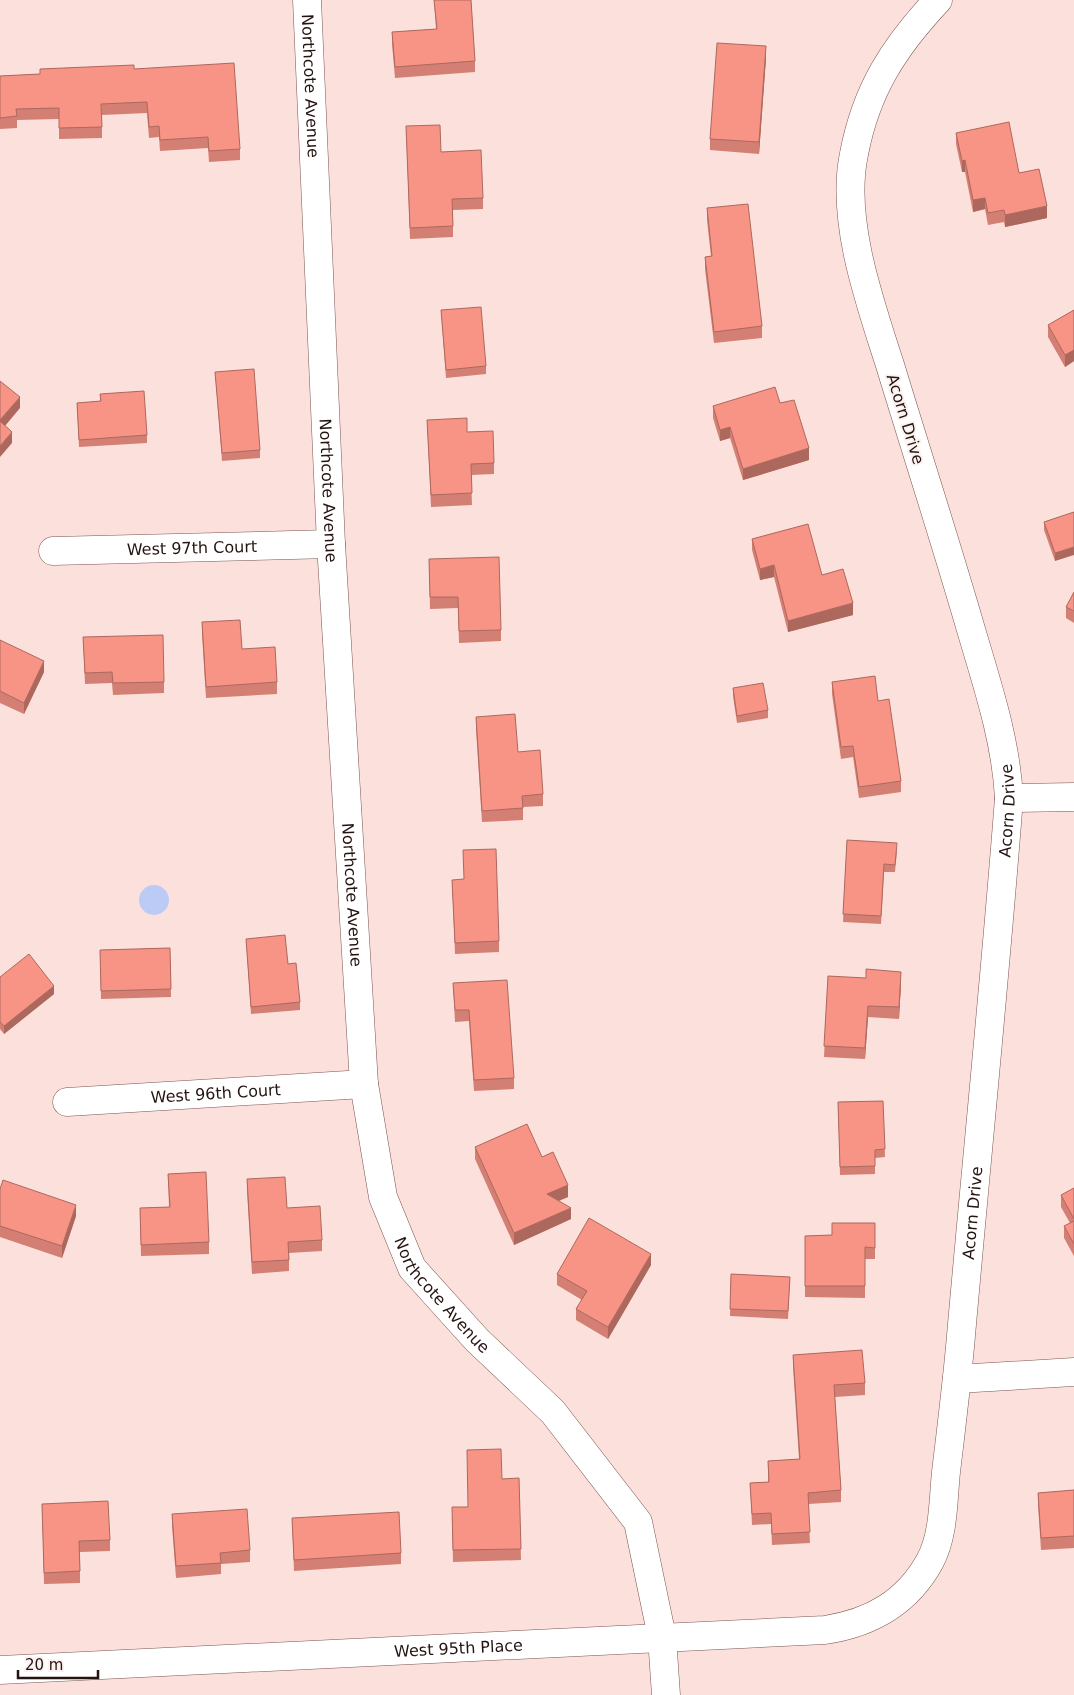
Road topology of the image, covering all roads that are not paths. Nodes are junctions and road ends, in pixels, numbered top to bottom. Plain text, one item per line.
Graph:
1 (307, 0) edge
2 (938, 0) edge
3 (331, 544) junction
4 (53, 551) dead end
5 (1074, 797) edge
6 (1010, 798) junction
7 (364, 1084) junction
8 (67, 1102) dead end
9 (1074, 1372) edge
10 (957, 1379) junction
11 (905, 1593) joint
12 (662, 1637) junction
13 (0, 1670) edge
14 (666, 1695) edge

1 - 3 street, Northcote Avenue
2 - 6 street, Acorn Drive
3 - 4 street, West 97th Court
3 - 7 street, Northcote Avenue
5 - 6 street
6 - 10 street, Acorn Drive
7 - 8 street, West 96th Court
7 - 12 street, Northcote Avenue
9 - 10 street
10 - 11 street, Acorn Drive
11 - 12 street, West 95th Place
12 - 13 street, West 95th Place
12 - 14 street, Northcote Avenue

